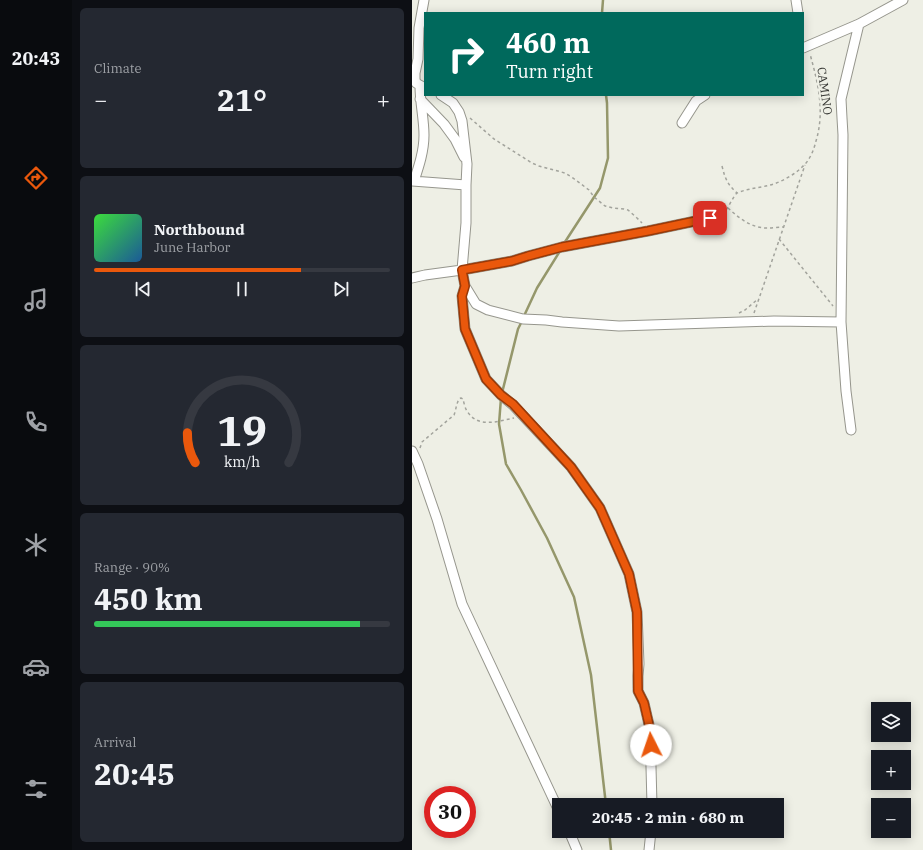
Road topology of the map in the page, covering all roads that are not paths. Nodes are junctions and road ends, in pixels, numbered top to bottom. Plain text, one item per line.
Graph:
1 (424, 0) edge
2 (796, 0) edge
3 (903, 0) edge
4 (798, 12) edge
5 (859, 24) junction
6 (806, 47) edge
7 (418, 85) edge
8 (442, 96) edge
9 (704, 96) edge
10 (420, 99) junction
11 (682, 123) dead end
12 (467, 164) junction
13 (413, 181) edge
14 (466, 185) junction
15 (710, 218) road end
16 (462, 270) junction
17 (412, 278) edge
18 (465, 286) junction
19 (841, 319) junction
20 (851, 430) dead end
21 (412, 451) edge
22 (553, 798) edge
23 (652, 798) edge
24 (572, 838) edge
25 (650, 838) edge
26 (578, 850) edge
27 (649, 850) edge

1 - 7 street
2 - 4 street
3 - 5 street
5 - 6 street
5 - 19 street
7 - 10 street
8 - 12 street
9 - 11 street
10 - 12 street
10 - 13 street
12 - 14 street
13 - 14 street
14 - 16 street
15 - 16 street
16 - 17 street
16 - 18 street
18 - 19 street
18 - 23 street
19 - 20 street
21 - 22 street
24 - 26 street
25 - 27 street

